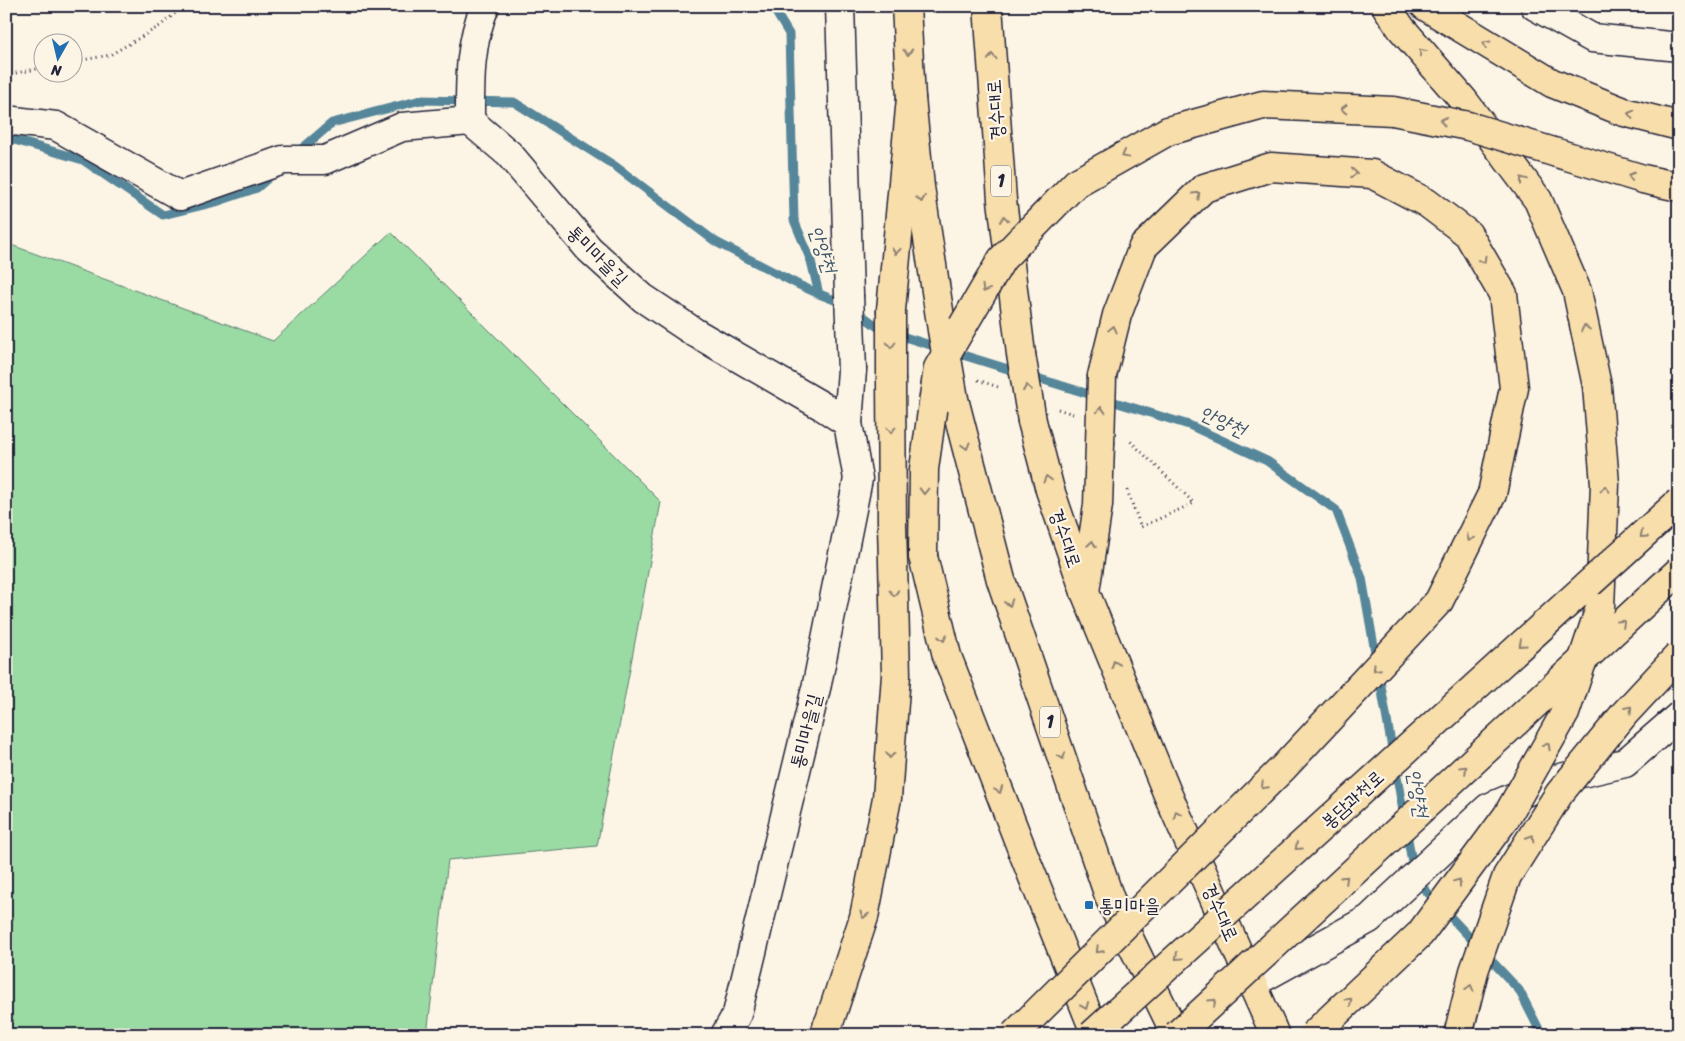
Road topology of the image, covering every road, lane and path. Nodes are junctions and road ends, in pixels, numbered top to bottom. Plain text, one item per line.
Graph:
1 (184, 6) edge
2 (485, 6) edge
3 (840, 6) edge
4 (906, 6) edge
5 (988, 6) edge
6 (1386, 6) edge
7 (1425, 6) edge
8 (1535, 6) edge
9 (1679, 48) edge
10 (82, 60) edge
11 (32, 70) edge
12 (6, 75) edge
13 (910, 98) junction
14 (6, 120) edge
15 (470, 121) junction
16 (1679, 126) edge
17 (1679, 187) edge
18 (848, 423) junction
19 (1679, 502) edge
20 (1679, 571) edge
21 (1085, 592) junction
22 (1679, 655) edge
23 (1679, 716) edge
24 (1253, 983) junction
25 (725, 1035) edge
26 (823, 1035) edge
27 (1014, 1035) edge
28 (1092, 1035) edge
29 (1096, 1035) edge
30 (1177, 1035) edge
31 (1275, 1035) edge
32 (1313, 1035) edge
33 (1458, 1035) edge

1 - 10 path
2 - 15 street
3 - 18 street, 통미마을길, bridge
4 -> 13 main road, 1
21 -> 5 main road, 경수대로 / 1, bridge
32 -> 6 main road, bridge
16 -> 7 main road
8 - 9 street
11 - 12 path
13 -> 26 main road, bridge
13 -> 30 main road, 1, bridge
14 - 15 street
15 - 18 street, 통미마을길
17 -> 29 main road, bridge
18 - 25 street, 통미마을길
19 -> 28 main road, 봉담과천로, bridge
30 -> 20 main road, bridge
24 -> 21 main road, 경수대로 / 1
21 -> 27 main road, bridge
33 -> 22 main road, bridge
23 - 24 street
24 - 31 main road, 경수대로 / 1

